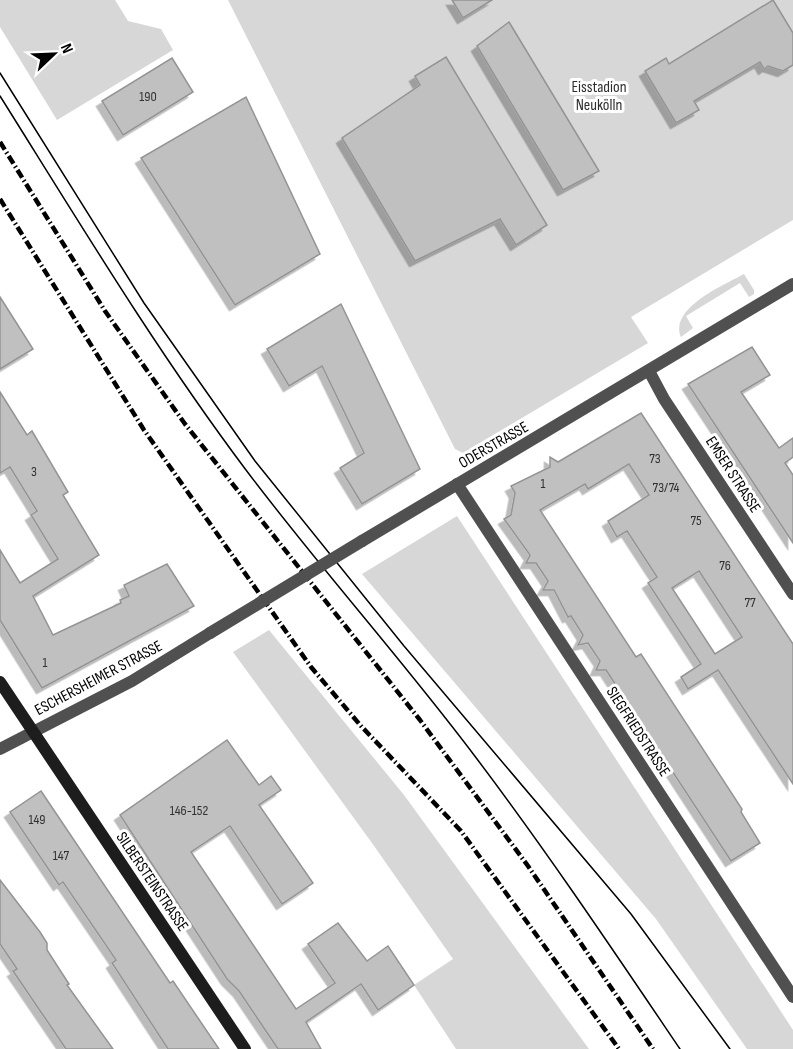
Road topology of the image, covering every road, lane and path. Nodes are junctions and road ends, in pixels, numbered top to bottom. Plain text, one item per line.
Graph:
1 (793, 284) edge
2 (649, 371) junction
3 (457, 484) junction
4 (793, 594) edge
5 (210, 633) joint
6 (0, 682) edge
7 (32, 732) junction
8 (0, 750) edge
9 (793, 997) edge
10 (245, 1049) edge

1 - 2 street, ODERSTRASSE
2 - 3 street, ODERSTRASSE
2 - 4 street, EMSER STRASSE
3 - 5 street, ODERSTRASSE, bridge
3 - 9 street, SIEGFRIEDSTRASSE
5 - 7 street, ESCHERSHEIMER STRASSE
6 - 7 street, SILBERSTEINSTRASSE
7 - 8 street, ESCHERSHEIMER STRASSE
7 - 10 street, SILBERSTEINSTRASSE

